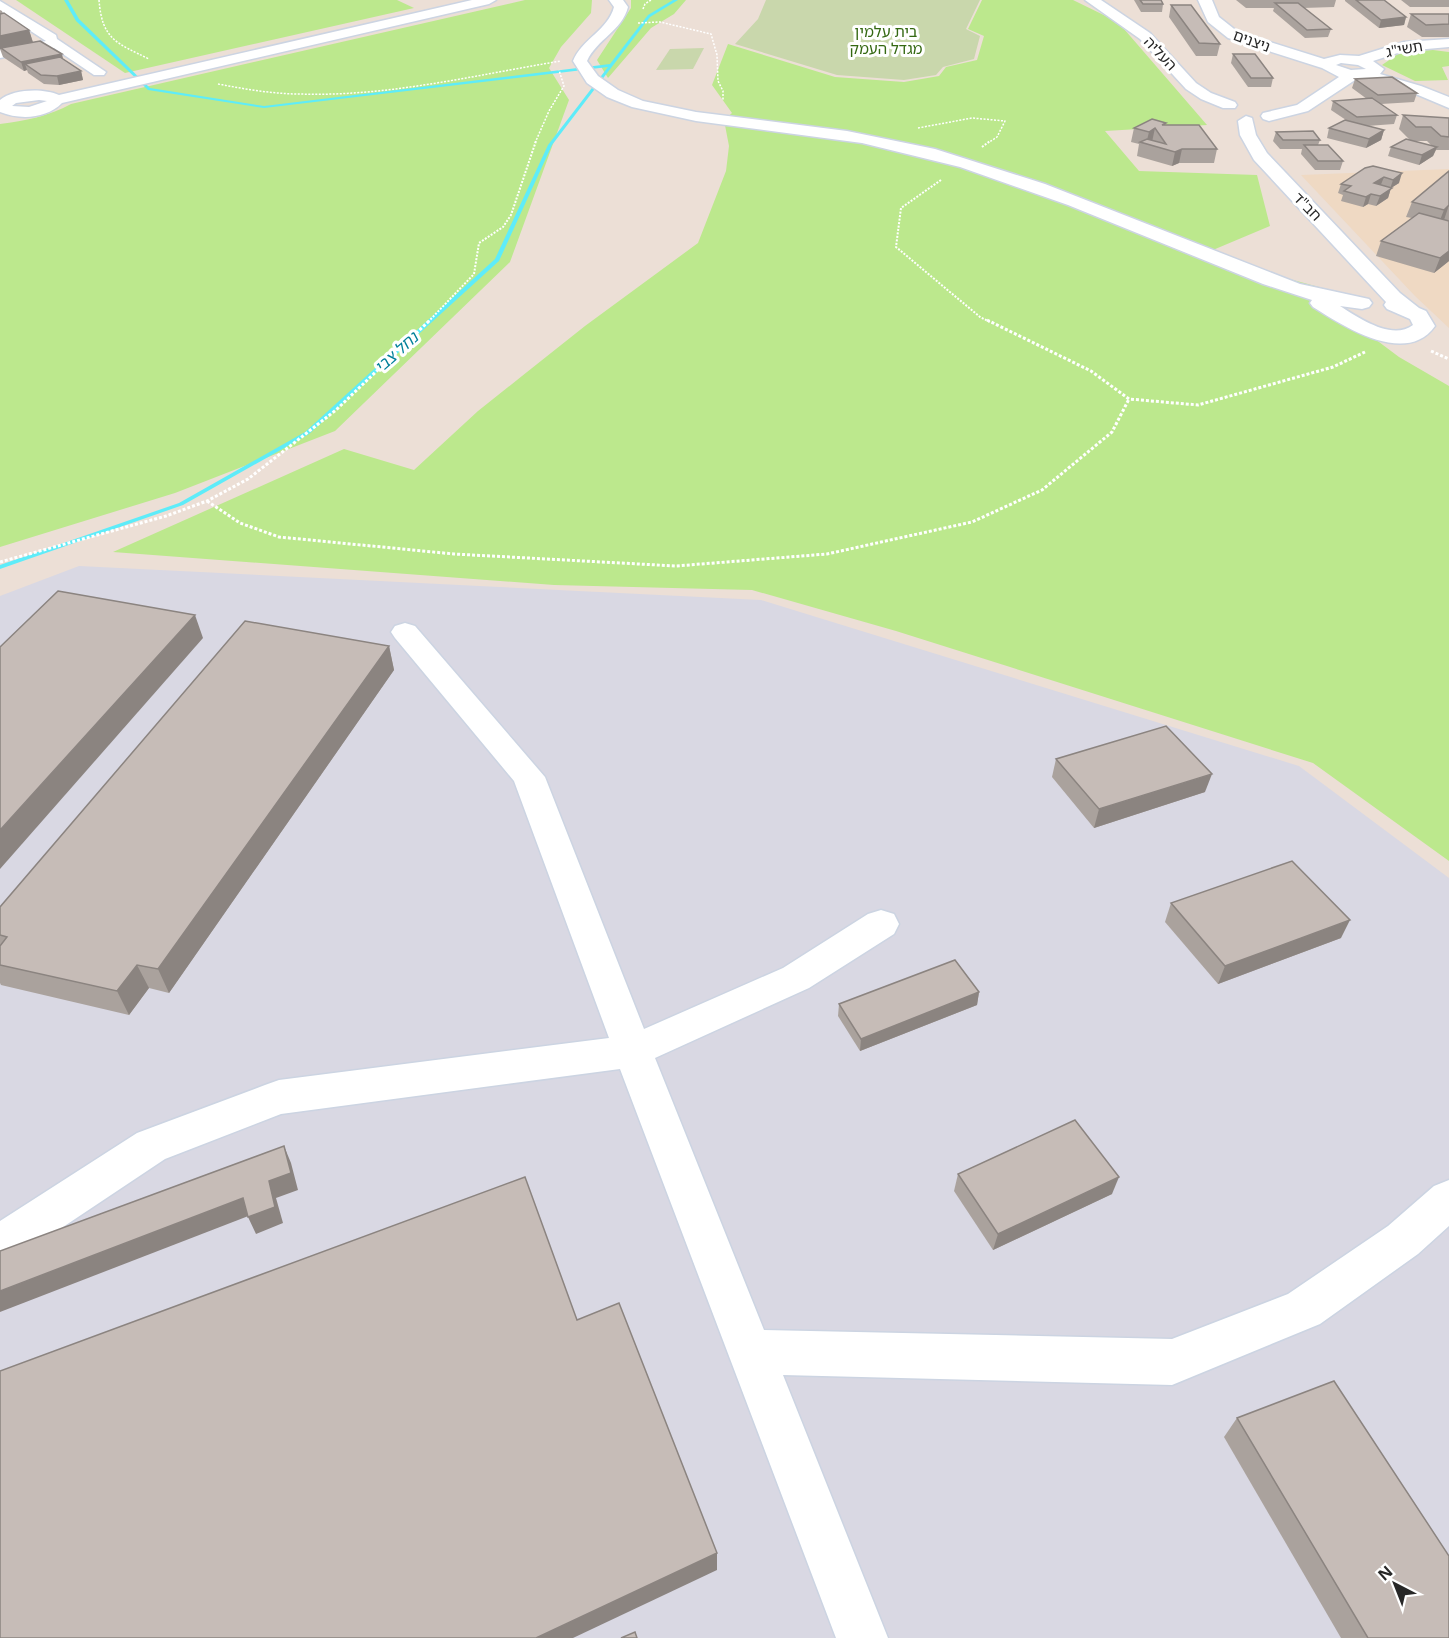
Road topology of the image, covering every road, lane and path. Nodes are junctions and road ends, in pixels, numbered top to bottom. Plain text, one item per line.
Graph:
1 (99, 0) edge
2 (463, 0) edge
3 (489, 0) edge
4 (616, 0) edge
5 (651, 0) edge
6 (1092, 0) edge
7 (1205, 0) edge
8 (0, 5) edge
9 (53, 40) junction
10 (1449, 43) edge
11 (584, 50) junction
12 (0, 54) edge
13 (561, 61) junction
14 (1351, 68) junction
15 (173, 71) junction
16 (99, 72) dead end
17 (8, 84) dead end
18 (23, 96) junction
19 (51, 98) junction
20 (723, 101) dead end
21 (1449, 103) edge
22 (2, 109) edge
23 (1250, 111) junction
24 (918, 128) dead end
25 (965, 163) junction
26 (1382, 285) junction
27 (1291, 287) junction
28 (1365, 303) junction
29 (1410, 310) junction
30 (1349, 320) junction
31 (1428, 350) dead end
32 (1369, 351) dead end
33 (1449, 360) edge
34 (1129, 399) junction
35 (207, 501) junction
36 (0, 561) edge
37 (405, 632) dead end
38 (881, 924) dead end
39 (633, 1051) junction
40 (1449, 1199) edge
41 (0, 1245) edge
42 (751, 1352) junction
43 (862, 1638) edge

1 - 15 path
2 - 15 street
3 - 15 street
4 - 11 street
5 - 20 path
6 - 23 street, העליה
7 - 14 street, ניצנים
8 - 9 street
9 - 12 street
9 - 16 street
10 - 14 street, תשי"ג
11 - 13 path
11 - 25 street
13 - 15 path
13 - 35 path
14 - 21 street, ניצנים
14 - 23 street
14 - 23 street
15 - 19 street
17 - 18 street
18 - 19 street
18 - 22 street
19 - 22 street
23 - 26 street, חב"ד
24 - 25 path
25 - 27 street
25 - 34 path
26 - 28 street
26 - 29 street, חב"ד
27 - 28 street
27 - 30 street
28 - 29 street
28 - 30 street
29 - 30 street
31 - 33 path
32 - 34 path
34 - 35 path
35 - 36 path
37 - 39 street
38 - 39 street
39 - 41 street
39 - 42 street
40 - 42 street
42 - 43 street

